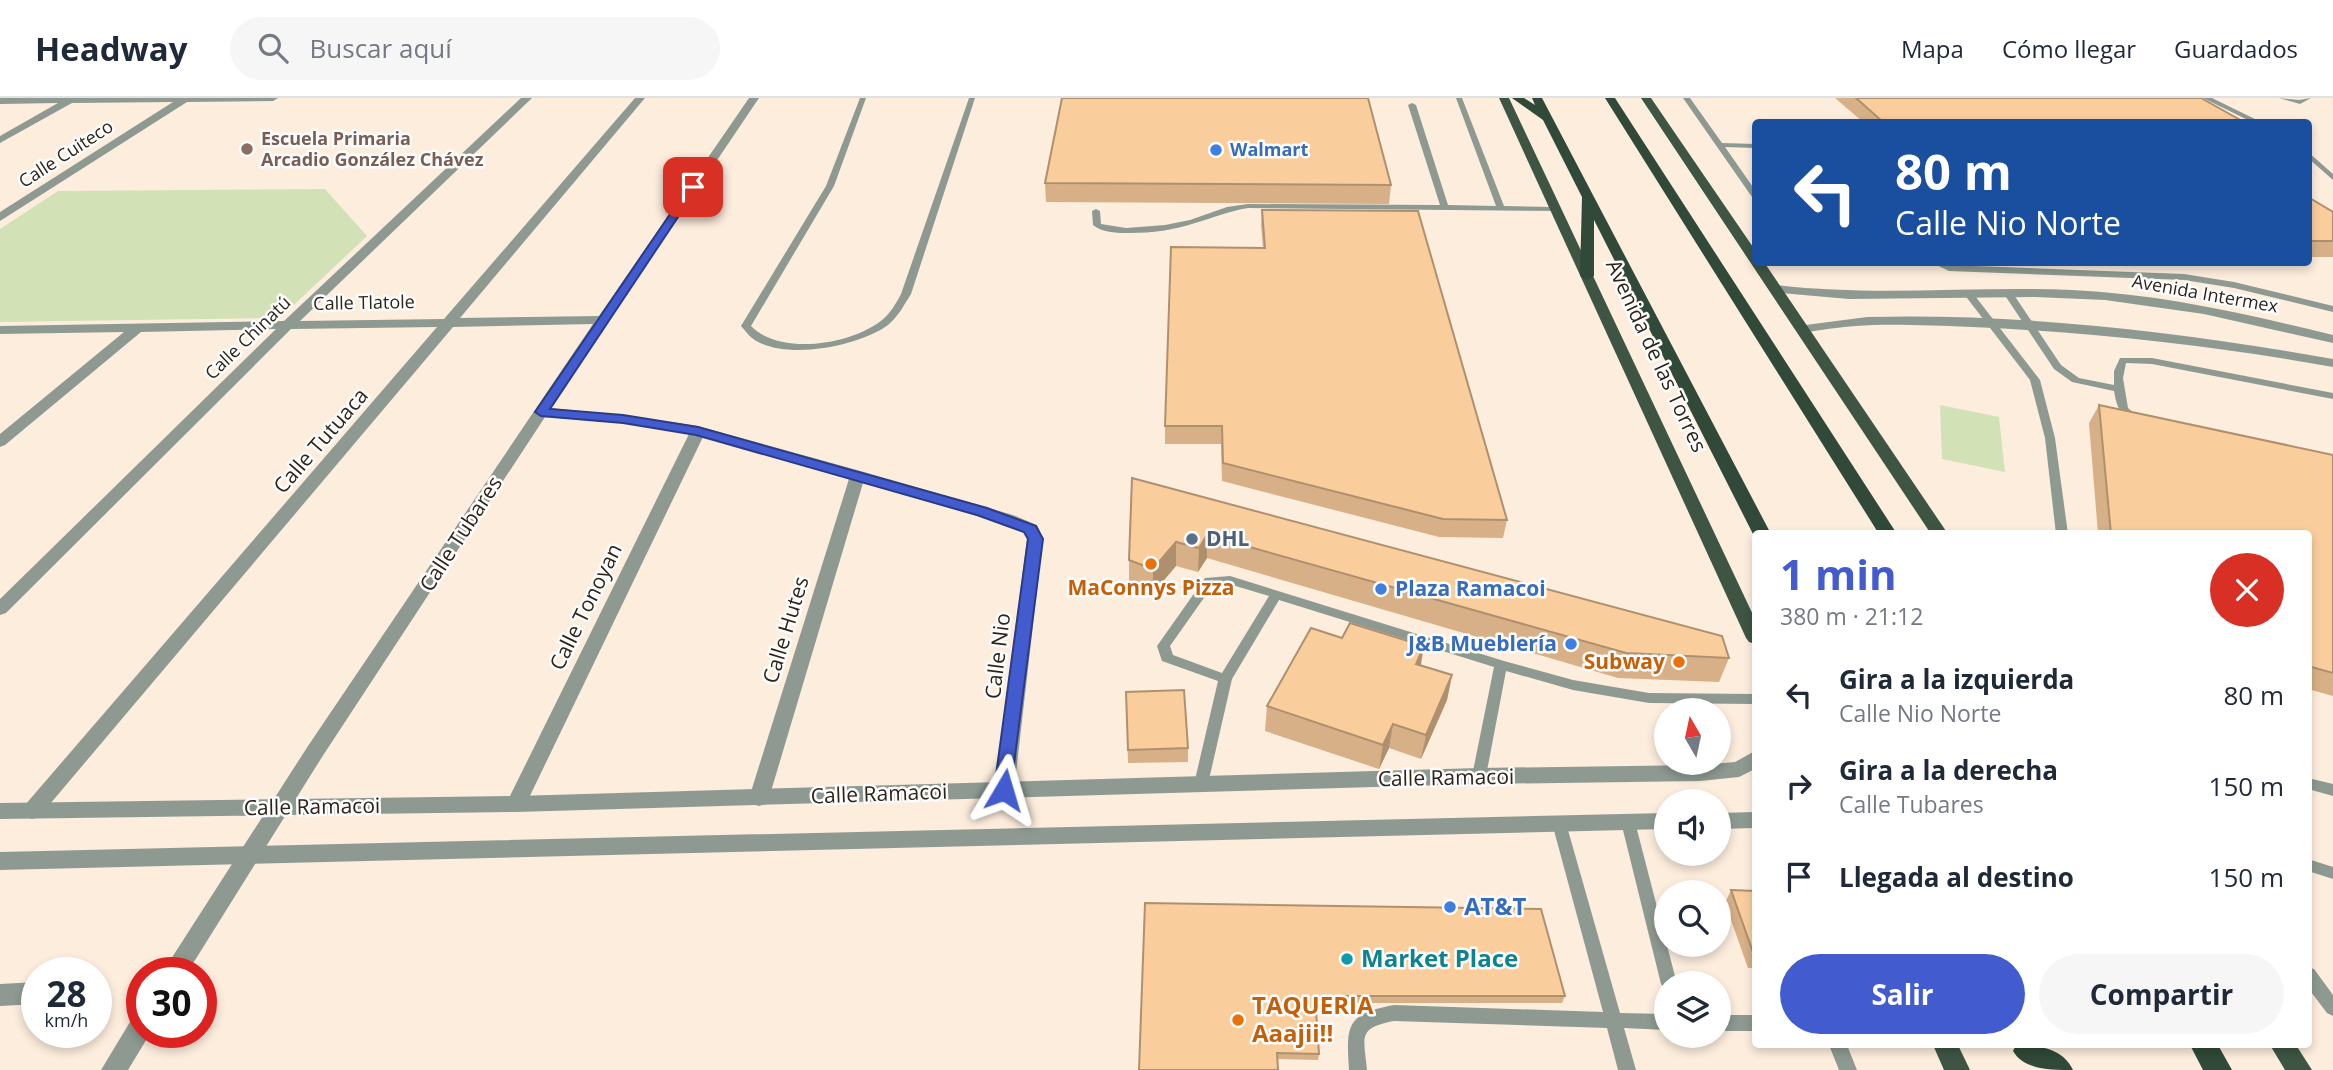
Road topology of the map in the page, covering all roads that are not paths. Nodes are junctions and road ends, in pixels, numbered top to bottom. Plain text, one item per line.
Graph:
1 (273, 98) edge
2 (527, 98) edge
3 (640, 98) edge
4 (754, 98) edge
5 (863, 98) edge
6 (972, 98) edge
7 (1459, 98) edge
8 (1504, 98) edge
9 (1517, 98) edge
10 (1537, 98) edge
11 (1610, 98) edge
12 (1646, 98) edge
13 (1686, 98) edge
14 (2206, 98) edge
15 (2282, 98) edge
16 (2308, 98) edge
17 (72, 99) edge
18 (185, 99) edge
19 (0, 101) edge
20 (1412, 104) dead end
21 (2251, 119) edge
22 (1549, 120) junction
23 (0, 140) edge
24 (1720, 145) junction
25 (1752, 146) edge
26 (2312, 158) edge
27 (2333, 178) edge
28 (1752, 191) edge
29 (1587, 193) junction
30 (1445, 208) junction
31 (1501, 208) junction
32 (1554, 209) junction
33 (1096, 211) edge
34 (0, 217) edge
35 (1752, 255) edge
36 (1759, 266) edge
37 (1944, 266) edge
38 (2007, 266) edge
39 (1587, 276) junction
40 (1775, 289) junction
41 (1969, 294) junction
42 (2008, 294) junction
43 (2333, 309) edge
44 (602, 320) junction
45 (450, 321) junction
46 (290, 323) junction
47 (1993, 324) junction
48 (2031, 325) junction
49 (137, 328) junction
50 (1803, 329) junction
51 (0, 330) edge
52 (2333, 339) edge
53 (2333, 363) edge
54 (2119, 389) junction
55 (2333, 396) edge
56 (541, 412) junction
57 (2153, 424) edge
58 (698, 431) junction
59 (0, 442) edge
60 (858, 475) junction
61 (1760, 530) edge
62 (1885, 530) edge
63 (1937, 530) edge
64 (2061, 530) edge
65 (1276, 594) junction
66 (0, 609) edge
67 (1752, 632) edge
68 (1501, 665) junction
69 (1225, 679) junction
70 (1752, 699) edge
71 (1750, 769) edge
72 (1479, 776) junction
73 (1201, 784) junction
74 (2312, 784) edge
75 (1004, 790) junction
76 (2333, 790) edge
77 (759, 798) junction
78 (516, 804) junction
79 (279, 808) junction
80 (0, 811) edge
81 (32, 811) junction
82 (1752, 820) edge
83 (1654, 821) edge
84 (1731, 821) edge
85 (1628, 822) junction
86 (1559, 823) junction
87 (249, 854) junction
88 (0, 860) edge
89 (2312, 866) edge
90 (2333, 873) edge
91 (184, 957) edge
92 (1666, 971) edge
93 (2312, 979) edge
94 (21, 994) edge
95 (0, 995) edge
96 (2333, 1008) edge
97 (1615, 1021) junction
98 (1654, 1022) edge
99 (1731, 1023) edge
100 (1752, 1023) edge
101 (128, 1048) edge
102 (1839, 1048) edge
103 (1946, 1048) edge
104 (2205, 1048) edge
105 (2284, 1048) edge
106 (2029, 1055) edge
107 (114, 1070) edge
108 (1358, 1070) edge
109 (1627, 1070) edge
110 (1848, 1070) edge
111 (1957, 1070) edge
112 (2059, 1070) edge
113 (2218, 1070) edge
114 (2299, 1070) edge

1 - 18 street
2 - 46 street, Calle Chinatú
3 - 45 street, Calle Tutuaca
4 - 44 street, Calle Tubares
5 - 6 lane
7 - 31 lane
8 - 32 main road, Avenida de las Torres
9 - 22 highway
10 - 22 highway, Avenida de las Torres
11 - 62 highway
12 - 35 main road
13 - 24 lane
14 - 21 lane
15 - 16 lane
17 - 18 street
17 - 19 street
17 - 23 street
18 - 34 street, Calle Cuiteco
20 - 30 lane
22 - 29 highway, Avenida de las Torres
24 - 25 lane
24 - 28 lane
26 - 27 lane
29 - 39 highway
29 - 61 highway, Avenida de las Torres
30 - 31 lane
30 - 33 lane
31 - 32 lane
32 - 39 main road, Avenida de las Torres
36 - 40 main road
37 - 38 lane
38 - 43 lane
39 - 67 main road, Avenida de las Torres
40 - 41 street, Avenida Intermex
40 - 50 main road
41 - 42 street, Avenida Intermex
41 - 47 lane
42 - 48 lane
42 - 52 street, Avenida Intermex
44 - 45 street, Calle Tlatole
44 - 56 street, Calle Tubares
45 - 46 street, Calle Tlatole
45 - 81 street, Calle Tutuaca
46 - 49 street, Calle Tlatole
46 - 66 street, Calle Chinatú
47 - 48 street
47 - 50 street
47 - 64 lane
48 - 53 street
48 - 54 lane
49 - 51 street, Calle Tlatole
49 - 59 street
50 - 63 main road
54 - 55 lane
54 - 57 lane
56 - 58 street
56 - 79 street, Calle Tubares
58 - 60 street
58 - 78 street, Calle Tonoyan
60 - 75 street, Calle Nio
60 - 77 street, Calle Hutes
65 - 68 lane
65 - 69 lane
65 - 69 lane
68 - 70 lane
68 - 72 lane
69 - 73 lane
71 - 72 street, Calle Ramacoi
72 - 73 street, Calle Ramacoi
73 - 75 street, Calle Ramacoi
74 - 76 lane
75 - 77 street, Calle Ramacoi
77 - 78 street, Calle Ramacoi
78 - 79 street, Calle Ramacoi
79 - 81 street, Calle Ramacoi
79 - 87 street, Calle Tubares
80 - 81 street, Calle Ramacoi
82 - 84 street
83 - 85 street, Calle Ramacoi
85 - 86 street, Calle Ramacoi
85 - 92 lane
86 - 87 street, Calle Ramacoi
86 - 97 lane
87 - 88 street, Calle Ramacoi
87 - 91 street, Calle Tubares
89 - 90 lane
93 - 96 lane
94 - 95 street
97 - 98 lane
97 - 108 lane
97 - 109 lane
99 - 100 lane
101 - 107 street
102 - 110 lane
103 - 111 main road
104 - 113 highway
105 - 114 main road
106 - 112 highway

